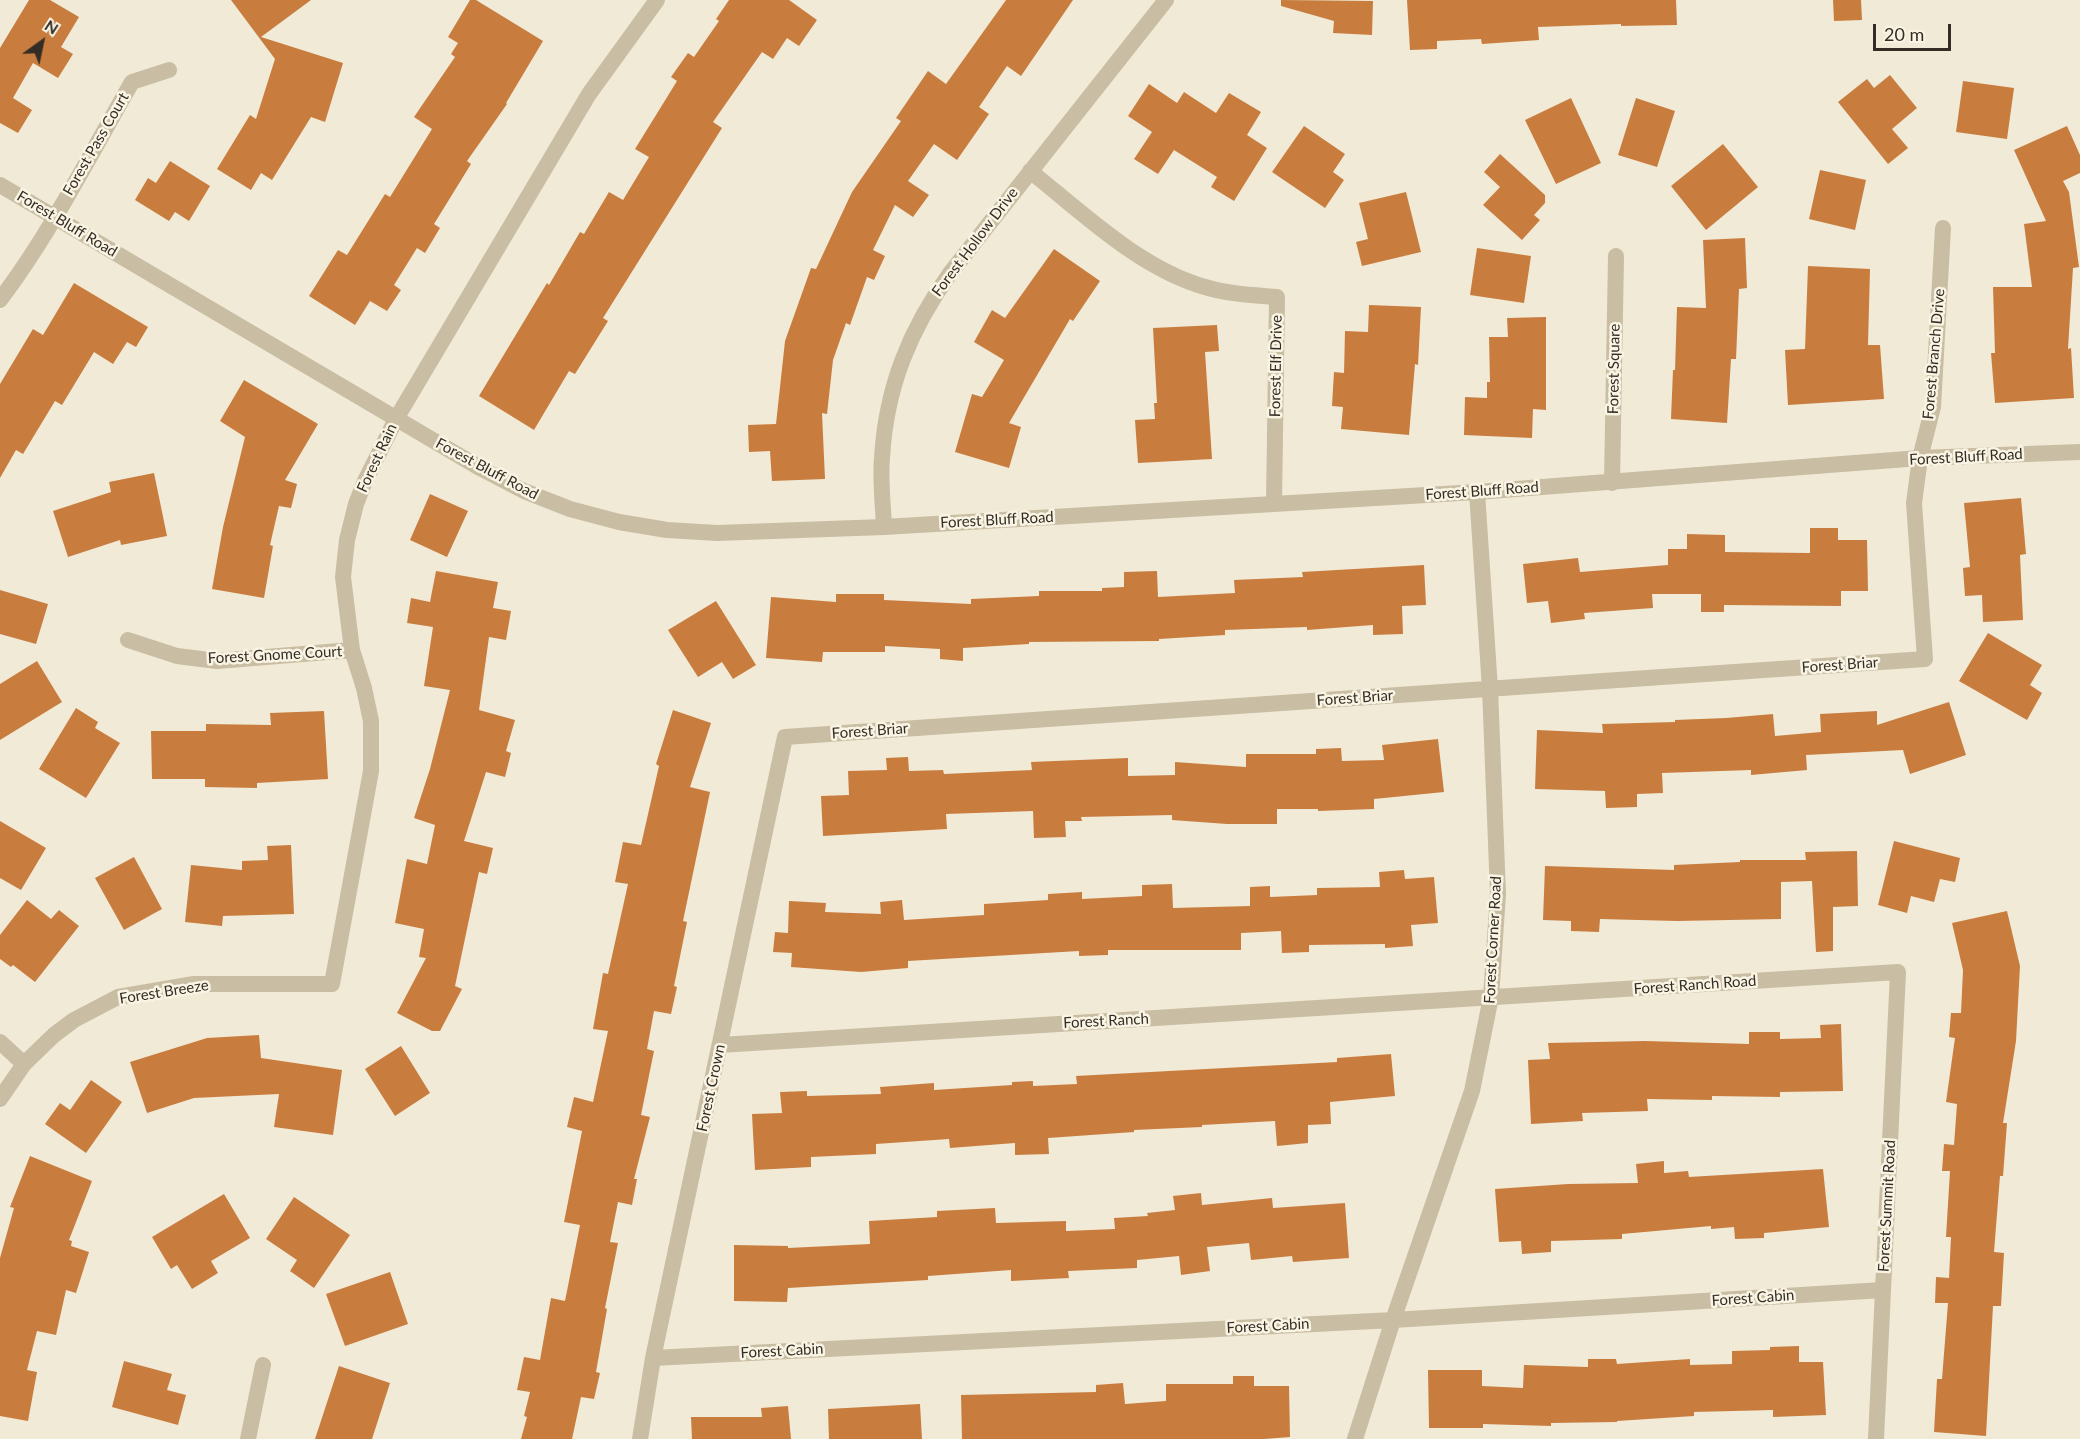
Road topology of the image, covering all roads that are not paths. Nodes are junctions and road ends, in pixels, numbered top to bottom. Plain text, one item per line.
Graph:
1 (657, 0) edge
2 (1166, 0) edge
3 (169, 70) dead end
4 (1030, 171) junction
5 (0, 185) edge
6 (55, 217) junction
7 (1943, 228) dead end
8 (1616, 256) dead end
9 (0, 300) edge
10 (396, 419) junction
11 (2080, 452) edge
12 (1920, 458) junction
13 (1611, 483) junction
14 (1477, 492) junction
15 (1274, 504) junction
16 (885, 527) junction
17 (128, 640) dead end
18 (352, 650) junction
19 (1925, 659) joint
20 (1490, 689) junction
21 (785, 737) joint
22 (1898, 972) joint
23 (332, 984) joint
24 (1491, 998) junction
25 (0, 1042) edge
26 (720, 1045) junction
27 (24, 1064) junction
28 (0, 1099) edge
29 (1883, 1290) junction
30 (1393, 1320) junction
31 (653, 1358) junction
32 (263, 1365) dead end
33 (248, 1439) edge
34 (640, 1439) edge
35 (1355, 1439) edge
36 (1876, 1439) edge

1 - 10 street, Forest Rain
2 - 4 street, Forest Hollow Drive
3 - 6 street, Forest Pass Court
4 - 15 street, Forest Elf Drive
4 - 16 street, Forest Hollow Drive
5 - 6 street, Forest Bluff Road
6 - 9 street, Forest Pass Court
6 - 10 street, Forest Bluff Road
7 - 12 street, Forest Branch Drive
8 - 13 street, Forest Square
10 - 16 street, Forest Bluff Road
10 - 18 street, Forest Rain
11 - 12 street, Forest Bluff Road
12 - 13 street, Forest Bluff Road
12 - 19 street, Forest Branch Drive
13 - 14 street, Forest Bluff Road
14 - 15 street, Forest Bluff Road
14 - 20 street, Forest Corner Road
15 - 16 street, Forest Bluff Road
17 - 18 street, Forest Gnome Court
18 - 23 street, Forest Rain
19 - 20 street, Forest Briar
20 - 21 street, Forest Briar
20 - 24 street, Forest Corner Road
21 - 26 street, Forest Crown
22 - 24 street, Forest Ranch Road
22 - 29 street, Forest Summit Road
23 - 27 street, Forest Breeze
24 - 26 street, Forest Ranch
24 - 30 street, Forest Corner Road
25 - 27 street
26 - 31 street, Forest Crown
27 - 28 street, Forest Breeze
29 - 30 street, Forest Cabin
29 - 36 street, Forest Summit Road
30 - 31 street, Forest Cabin
30 - 35 street, Forest Corner Road
31 - 34 street, Forest Crown
32 - 33 street

